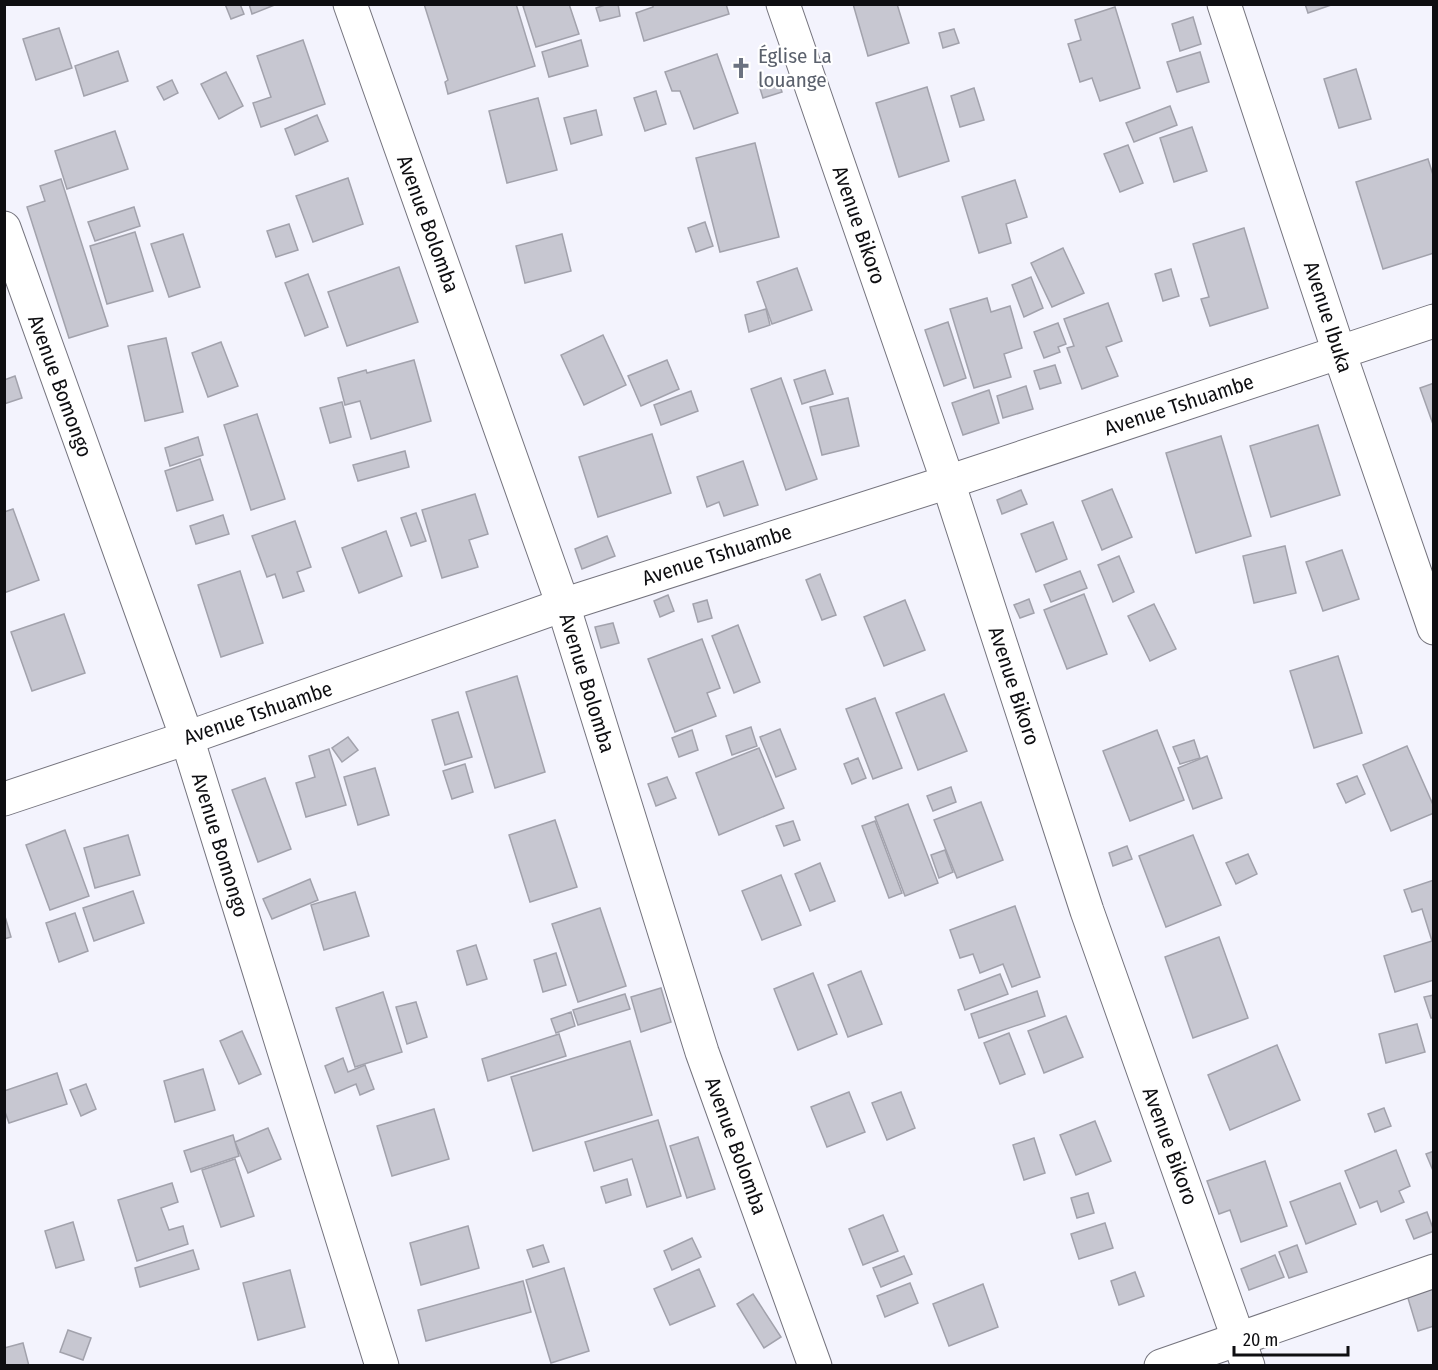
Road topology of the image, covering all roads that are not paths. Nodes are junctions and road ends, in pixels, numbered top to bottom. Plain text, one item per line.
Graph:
1 (350, 4) edge
2 (783, 4) edge
3 (1224, 4) edge
4 (4, 228) edge
5 (1434, 321) edge
6 (1339, 351) junction
7 (948, 482) junction
8 (563, 605) junction
9 (1434, 628) edge
10 (187, 738) junction
11 (4, 799) edge
12 (1434, 1271) edge
13 (1244, 1352) edge
14 (382, 1365) edge
15 (815, 1365) edge
16 (1161, 1365) edge

1 - 8 street, Avenue Bolomba
2 - 7 street, Avenue Bikoro
3 - 6 street, Avenue Ibuka
4 - 10 street, Avenue Bomongo
5 - 6 street, Avenue Tshuambe
6 - 7 street, Avenue Tshuambe
6 - 9 street, Avenue Ibuka
7 - 8 street, Avenue Tshuambe
7 - 13 street, Avenue Bikoro
8 - 10 street, Avenue Tshuambe
8 - 15 street, Avenue Bolomba
10 - 11 street, Avenue Tshuambe
10 - 14 street, Avenue Bomongo
12 - 13 street
13 - 16 street

